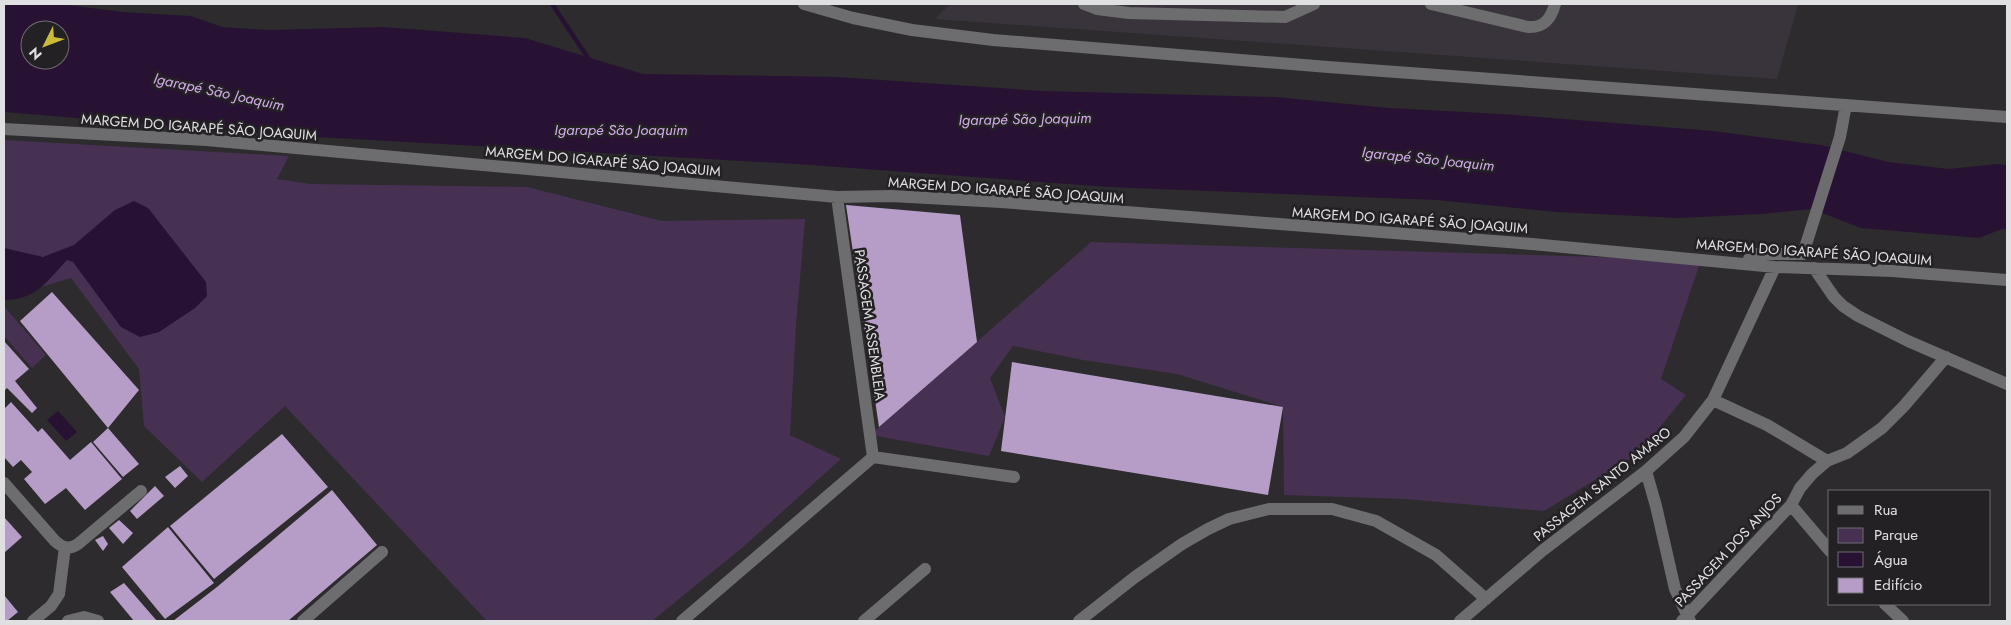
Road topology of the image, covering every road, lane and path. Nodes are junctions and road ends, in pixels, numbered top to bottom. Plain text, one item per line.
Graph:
1 (806, 4) edge
2 (1084, 4) edge
3 (1314, 4) edge
4 (1432, 4) edge
5 (1555, 4) edge
6 (1846, 105) junction
7 (2007, 117) edge
8 (4, 129) edge
9 (837, 196) junction
10 (1747, 264) junction
11 (1775, 267) junction
12 (1814, 268) junction
13 (2007, 280) edge
14 (1946, 357) junction
15 (2007, 384) edge
16 (1712, 400) junction
17 (873, 457) junction
18 (1827, 461) junction
19 (1646, 471) junction
20 (1014, 477) dead end
21 (4, 482) edge
22 (141, 490) dead end
23 (1792, 505) junction
24 (65, 547) junction
25 (1828, 549) edge
26 (382, 552) dead end
27 (925, 569) dead end
28 (1486, 599) junction
29 (1886, 605) edge
30 (1686, 620) edge
31 (33, 621) edge
32 (68, 621) edge
33 (98, 621) edge
34 (303, 621) edge
35 (682, 621) edge
36 (864, 621) edge
37 (1079, 621) edge
38 (1460, 621) edge
39 (1903, 621) edge

1 - 6 street
2 - 3 street
4 - 5 street
6 - 7 street
6 - 10 street
8 - 9 street, MARGEM DO IGARAPÉ SÃO JOAQUIM
9 - 10 street, MARGEM DO IGARAPÉ SÃO JOAQUIM
9 - 17 street, PASSAGEM ASSEMBLEIA
10 - 11 street, MARGEM DO IGARAPÉ SÃO JOAQUIM
11 - 12 street, MARGEM DO IGARAPÉ SÃO JOAQUIM
11 - 16 street, PASSAGEM SANTO AMARO
12 - 13 street, MARGEM DO IGARAPÉ SÃO JOAQUIM
12 - 14 street
14 - 15 street
14 - 18 street, PASSAGEM DOS ANJOS
16 - 18 street
16 - 19 street, PASSAGEM SANTO AMARO
17 - 20 street
17 - 35 street
18 - 23 street, PASSAGEM DOS ANJOS
19 - 28 street, PASSAGEM SANTO AMARO
19 - 30 street
21 - 24 street
22 - 24 street
23 - 25 street
23 - 30 street, PASSAGEM DOS ANJOS
24 - 31 street
26 - 34 street
27 - 36 street
28 - 37 street
28 - 38 street, PASSAGEM SANTO AMARO
29 - 39 street
32 - 33 street

